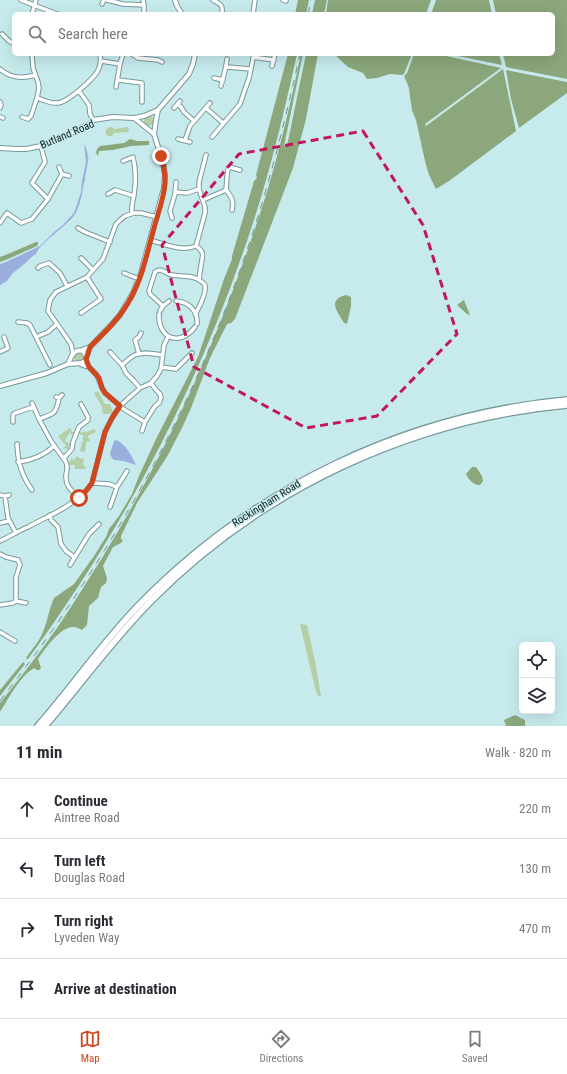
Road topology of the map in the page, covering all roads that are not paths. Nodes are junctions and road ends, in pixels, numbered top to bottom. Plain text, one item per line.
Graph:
1 (21, 0) edge
2 (36, 0) edge
3 (143, 0) edge
4 (175, 0) edge
5 (213, 0) edge
6 (255, 0) edge
7 (104, 1) edge
8 (34, 5) junction
9 (144, 5) junction
10 (32, 12) edge
11 (52, 12) edge
12 (144, 12) edge
13 (181, 12) edge
14 (222, 12) edge
15 (253, 12) edge
16 (2, 34) dead end
17 (12, 43) edge
18 (32, 56) edge
19 (100, 56) edge
20 (122, 56) edge
21 (135, 56) edge
22 (195, 56) edge
23 (254, 56) edge
24 (275, 56) edge
25 (227, 59) dead end
26 (274, 60) junction
27 (101, 61) junction
28 (162, 62) dead end
29 (120, 64) junction
30 (272, 66) dead end
31 (227, 67) junction
32 (0, 69) edge
33 (251, 69) junction
34 (35, 75) junction
35 (214, 78) dead end
36 (118, 80) junction
37 (223, 80) junction
38 (132, 83) junction
39 (221, 86) dead end
40 (116, 87) dead end
41 (131, 87) dead end
42 (79, 91) junction
43 (37, 98) junction
44 (0, 102) edge
45 (142, 102) dead end
46 (210, 103) dead end
47 (0, 108) edge
48 (174, 108) dead end
49 (206, 108) junction
50 (158, 110) junction
51 (150, 114) junction
52 (144, 116) junction
53 (22, 117) dead end
54 (134, 118) junction
55 (93, 120) junction
56 (194, 121) junction
57 (155, 122) junction
58 (223, 123) junction
59 (143, 125) junction
60 (147, 128) junction
61 (154, 134) junction
62 (212, 137) dead end
63 (178, 139) dead end
64 (41, 146) junction
65 (0, 148) edge
66 (206, 155) dead end
67 (123, 161) dead end
68 (224, 165) dead end
69 (59, 167) dead end
70 (229, 167) junction
71 (240, 170) dead end
72 (62, 174) junction
73 (69, 176) dead end
74 (176, 182) dead end
75 (199, 189) junction
76 (226, 190) junction
77 (175, 192) junction
78 (108, 194) dead end
79 (134, 196) junction
80 (48, 198) junction
81 (203, 200) junction
82 (232, 210) dead end
83 (132, 213) junction
84 (157, 217) junction
85 (172, 218) dead end
86 (0, 223) edge
87 (78, 228) dead end
88 (150, 240) junction
89 (110, 242) junction
90 (196, 246) junction
91 (49, 257) dead end
92 (81, 258) dead end
93 (49, 263) junction
94 (38, 268) dead end
95 (93, 270) junction
96 (124, 273) dead end
97 (87, 277) junction
98 (139, 279) junction
99 (199, 279) junction
100 (67, 286) junction
101 (169, 301) dead end
102 (176, 301) dead end
103 (163, 306) junction
104 (81, 312) dead end
105 (196, 313) junction
106 (18, 322) dead end
107 (57, 324) junction
108 (141, 333) dead end
109 (4, 337) dead end
110 (36, 337) junction
111 (168, 337) junction
112 (71, 344) junction
113 (90, 347) junction
114 (80, 350) junction
115 (0, 352) edge
116 (110, 352) dead end
117 (192, 353) dead end
118 (139, 354) junction
119 (72, 355) junction
120 (160, 355) junction
121 (86, 357) junction
122 (78, 363) junction
123 (68, 364) junction
124 (50, 365) dead end
125 (122, 365) junction
126 (89, 367) junction
127 (161, 367) junction
128 (152, 384) junction
129 (0, 386) edge
130 (140, 388) junction
131 (59, 397) dead end
132 (567, 400) edge
133 (82, 404) dead end
134 (567, 405) edge
135 (120, 406) junction
136 (39, 419) junction
137 (14, 422) dead end
138 (145, 422) junction
139 (142, 431) dead end
140 (17, 444) dead end
141 (54, 446) junction
142 (64, 458) junction
143 (18, 462) junction
144 (127, 471) dead end
145 (92, 483) junction
146 (117, 487) junction
147 (32, 490) dead end
148 (0, 495) edge
149 (79, 498) junction
150 (110, 508) dead end
151 (50, 515) junction
152 (9, 521) junction
153 (0, 523) edge
154 (99, 524) dead end
155 (16, 533) junction
156 (0, 541) edge
157 (0, 554) edge
158 (74, 558) junction
159 (70, 565) dead end
160 (16, 601) junction
161 (20, 602) junction
162 (26, 603) dead end
163 (0, 605) edge
164 (19, 607) dead end
165 (0, 632) edge
166 (15, 641) dead end
167 (38, 726) edge
168 (45, 726) edge

1 - 8 street
2 - 8 street
3 - 9 street
4 - 13 street
5 - 14 street
6 - 15 street
7 - 9 street
8 - 10 street
8 - 11 street
9 - 12 street
16 - 17 street
18 - 34 street
19 - 27 street
20 - 29 street
21 - 28 street
22 - 50 street
23 - 26 street
23 - 33 street
24 - 26 street
25 - 31 street
26 - 30 street
27 - 29 street
27 - 42 street
29 - 36 street
31 - 33 street
31 - 37 street
32 - 34 street
33 - 58 street
34 - 43 street
35 - 37 street
36 - 38 street
36 - 40 street
37 - 39 street
38 - 41 street
38 - 45 street
42 - 43 street
42 - 55 street
43 - 53 street
44 - 47 street
46 - 49 street
48 - 56 street
49 - 56 street
49 - 58 street
50 - 51 street
50 - 57 street
51 - 52 street
51 - 57 street
52 - 54 street, Butland Road
52 - 59 street
54 - 55 street, Butland Road
54 - 59 street
55 - 64 street, Butland Road
56 - 63 street
57 - 60 street
57 - 61 street
58 - 62 street
59 - 60 street
60 - 61 street
61 - 84 street
64 - 65 street, Butland Road
64 - 80 street
66 - 75 street
67 - 79 street
68 - 70 street
69 - 72 street
70 - 71 street
70 - 76 street
72 - 73 street
72 - 80 street
74 - 77 street
75 - 77 street
75 - 81 street
76 - 81 street
76 - 82 street
77 - 85 street
78 - 79 street
79 - 83 street
80 - 86 street
81 - 90 street
83 - 84 street
83 - 89 street
84 - 88 street
87 - 89 street
88 - 90 street
88 - 98 street
89 - 95 street
90 - 99 street
91 - 93 street
92 - 95 street
93 - 94 street
93 - 100 street
95 - 97 street
96 - 98 street
97 - 100 street
97 - 104 street
98 - 113 street
99 - 103 street
99 - 105 street
100 - 107 street
101 - 103 street
102 - 105 street
103 - 111 street
105 - 111 street
106 - 110 street
107 - 110 street
107 - 112 street
108 - 118 street
109 - 115 street
110 - 124 street
111 - 120 street
112 - 114 street
112 - 119 street
113 - 114 street
113 - 121 street
114 - 119 street
114 - 121 street
116 - 125 street
117 - 127 street
118 - 120 street
118 - 125 street
119 - 122 street
119 - 123 street
120 - 127 street
121 - 122 street
121 - 126 street
122 - 123 street
122 - 126 street
123 - 129 street
125 - 130 street
126 - 135 street
127 - 128 street
128 - 130 street
128 - 138 street
130 - 135 street
131 - 136 street
132 - 167 highway, Rockingham Road
133 - 142 street
134 - 168 highway, Rockingham Road
135 - 138 street
135 - 145 street
136 - 137 street
136 - 141 street
138 - 139 street
140 - 143 street
141 - 142 street
141 - 143 street
142 - 149 street
143 - 147 street
144 - 146 street
145 - 146 street
145 - 149 street
146 - 150 street
148 - 152 street
149 - 151 street
151 - 155 street
151 - 158 street
152 - 153 street
152 - 155 street
154 - 158 street
155 - 156 street
157 - 160 street
158 - 159 street
160 - 161 street
160 - 163 street
161 - 162 street
161 - 164 street
165 - 166 street

